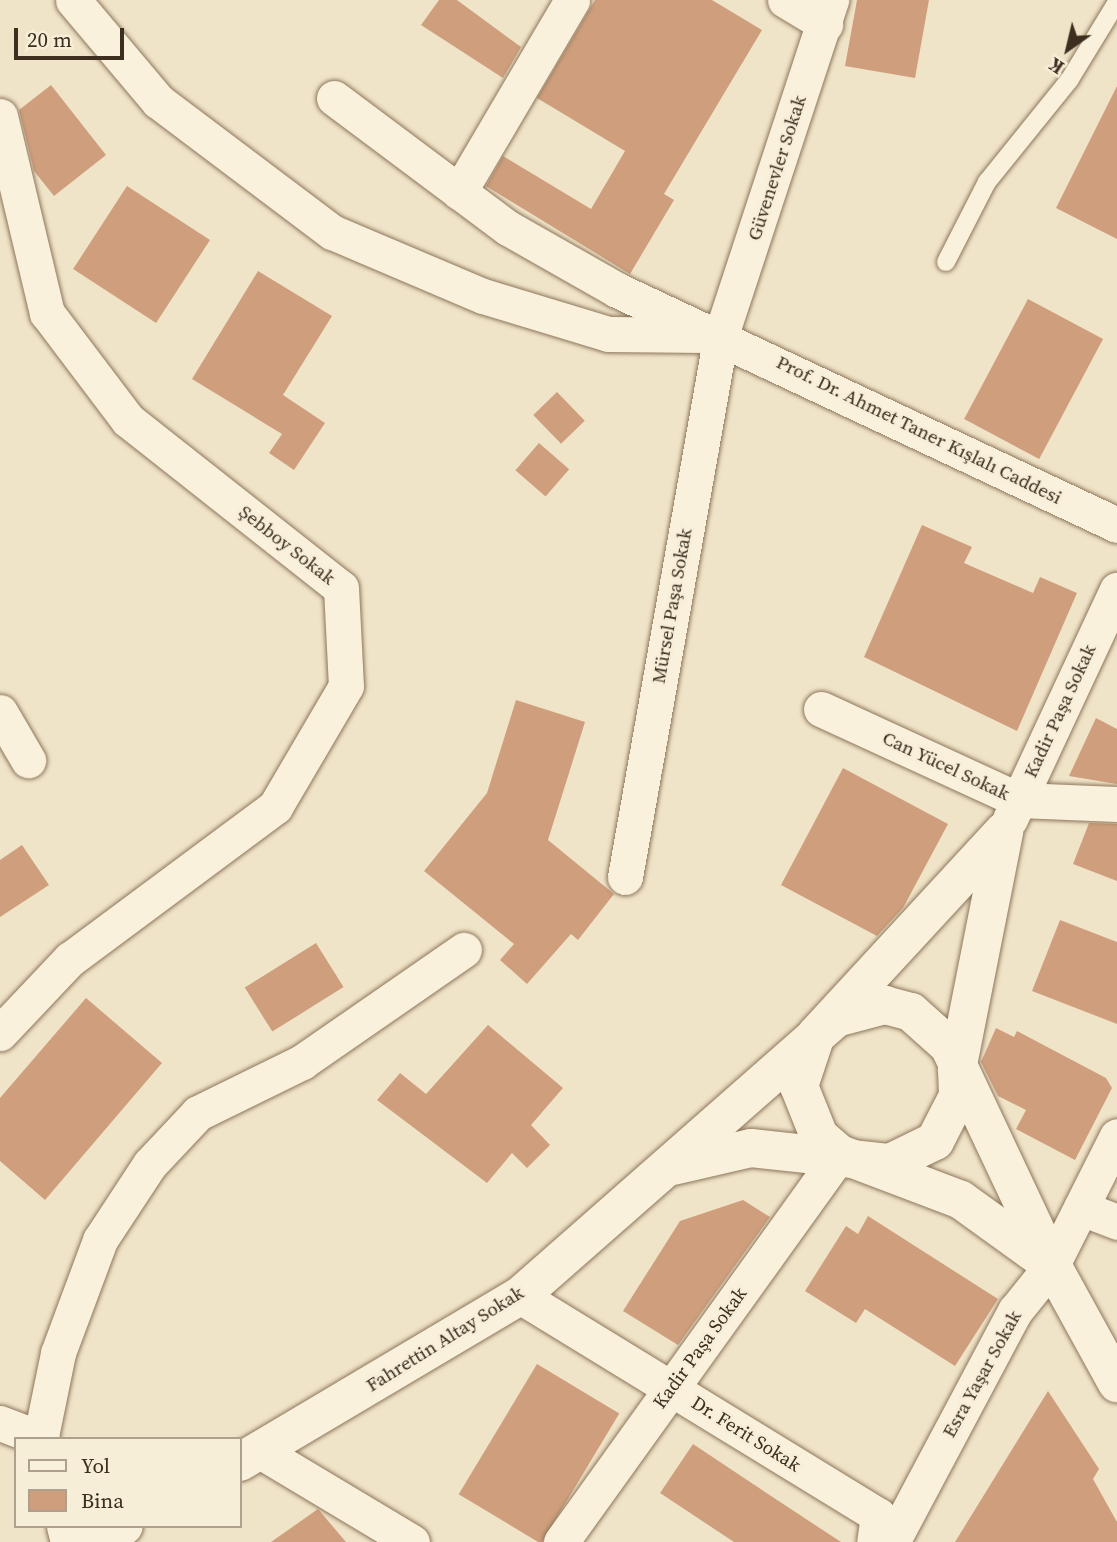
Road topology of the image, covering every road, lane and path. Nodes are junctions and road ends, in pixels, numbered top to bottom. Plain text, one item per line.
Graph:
1 (73, 0) edge
2 (572, 0) edge
3 (785, 0) edge
4 (1117, 2) edge
5 (828, 12) edge
6 (334, 98) dead end
7 (0, 116) edge
8 (459, 192) junction
9 (946, 262) dead end
10 (721, 335) junction
11 (1117, 525) edge
12 (1117, 590) edge
13 (821, 709) dead end
14 (0, 712) edge
15 (28, 760) dead end
16 (1117, 804) edge
17 (1011, 816) junction
18 (625, 877) dead end
19 (464, 950) dead end
20 (0, 1033) edge
21 (816, 1035) junction
22 (957, 1070) junction
23 (1117, 1136) edge
24 (840, 1154) junction
25 (668, 1167) junction
26 (1081, 1208) junction
27 (1117, 1222) edge
28 (1052, 1265) junction
29 (520, 1296) junction
30 (1117, 1383) edge
31 (671, 1387) junction
32 (0, 1423) edge
33 (41, 1437) edge
34 (250, 1456) edge
35 (120, 1528) edge
36 (96, 1542) edge
37 (411, 1542) edge
38 (561, 1542) edge
39 (874, 1542) edge
40 (892, 1542) edge

1 - 10 street, Prof. Dr. Ahmet Taner Kışlalı Caddesi
2 - 8 street
3 - 5 street
4 - 9 lane
5 - 10 street, Güvenevler Sokak
6 - 8 street, Prof. Dr. Ahmet Taner Kışlalı Caddesi
7 - 20 street, Şebboy Sokak
8 - 10 street, Prof. Dr. Ahmet Taner Kışlalı Caddesi
10 - 11 street, Prof. Dr. Ahmet Taner Kışlalı Caddesi
10 - 18 street, Mürsel Paşa Sokak
12 - 17 street, Kadir Paşa Sokak
13 - 17 street, Can Yücel Sokak
14 - 15 street
16 - 17 street, Can Yücel Sokak
17 - 21 street, Kadir Paşa Sokak
17 - 22 street, Kadir Paşa Sokak
19 - 33 street
21 - 22 street
21 - 24 street
21 - 25 street, Fahrettin Altay Sokak
22 - 24 street
22 - 28 street
23 - 26 street, Esra Yaşar Sokak
24 - 25 street
24 - 28 street
24 - 31 street, Kadir Paşa Sokak
25 - 29 street, Fahrettin Altay Sokak
26 - 27 street
26 - 28 street, Esra Yaşar Sokak
28 - 30 street
28 - 40 street, Esra Yaşar Sokak
29 - 31 street, Dr. Ferit Sokak
29 - 34 street, Fahrettin Altay Sokak
31 - 38 street, Kadir Paşa Sokak
31 - 39 street, Dr. Ferit Sokak
32 - 33 street
34 - 37 street
35 - 36 street

